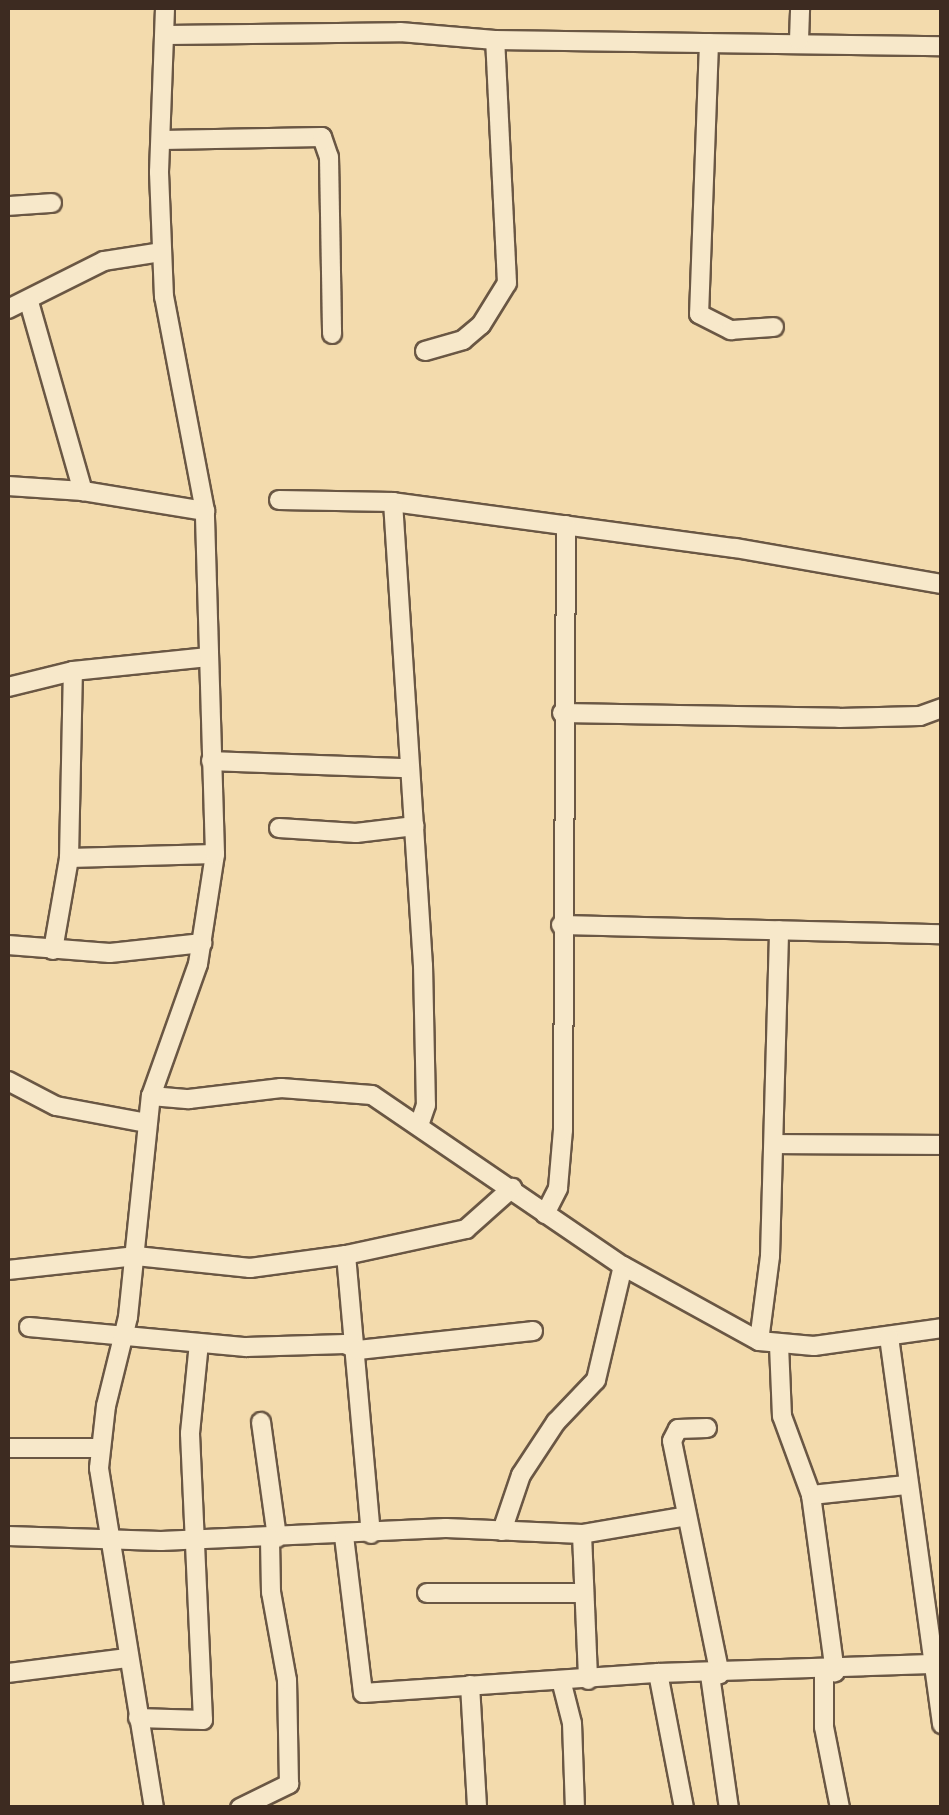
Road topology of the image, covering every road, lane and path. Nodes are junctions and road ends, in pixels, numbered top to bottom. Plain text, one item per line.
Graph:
1 (165, 8) edge
2 (800, 8) edge
3 (168, 35) junction
4 (495, 40) junction
5 (799, 40) junction
6 (709, 43) junction
7 (942, 46) edge
8 (162, 140) junction
9 (52, 203) dead end
10 (8, 206) edge
11 (162, 252) junction
12 (29, 302) junction
13 (8, 309) edge
14 (774, 327) dead end
15 (332, 334) dead end
16 (424, 351) dead end
17 (8, 486) edge
18 (83, 490) junction
19 (279, 500) dead end
20 (394, 502) junction
21 (205, 511) junction
22 (566, 525) junction
23 (942, 584) edge
24 (208, 657) junction
25 (73, 671) junction
26 (8, 687) edge
27 (942, 708) edge
28 (562, 713) junction
29 (211, 762) junction
30 (406, 768) junction
31 (415, 826) junction
32 (279, 828) dead end
33 (215, 854) junction
34 (69, 858) junction
35 (561, 925) junction
36 (780, 930) junction
37 (942, 934) edge
38 (202, 944) junction
39 (8, 945) edge
40 (53, 950) junction
41 (8, 1081) edge
42 (152, 1096) junction
43 (147, 1123) junction
44 (419, 1125) junction
45 (774, 1144) junction
46 (942, 1145) edge
47 (512, 1188) junction
48 (545, 1214) junction
49 (346, 1254) junction
50 (136, 1256) junction
51 (622, 1266) junction
52 (8, 1270) edge
53 (29, 1327) dead end
54 (942, 1328) edge
55 (533, 1331) dead end
56 (125, 1332) junction
57 (889, 1337) junction
58 (759, 1342) junction
59 (200, 1343) junction
60 (779, 1345) junction
61 (358, 1350) junction
62 (260, 1422) dead end
63 (706, 1428) dead end
64 (8, 1448) edge
65 (100, 1448) junction
66 (906, 1485) junction
67 (810, 1495) junction
68 (683, 1518) junction
69 (502, 1531) junction
70 (371, 1534) junction
71 (582, 1534) junction
72 (8, 1536) edge
73 (344, 1536) junction
74 (199, 1537) junction
75 (106, 1538) junction
76 (274, 1538) junction
77 (426, 1593) dead end
78 (584, 1593) junction
79 (126, 1658) junction
80 (931, 1664) junction
81 (829, 1671) junction
82 (8, 1673) edge
83 (658, 1673) junction
84 (715, 1674) junction
85 (560, 1680) junction
86 (588, 1680) junction
87 (470, 1685) junction
88 (138, 1718) junction
89 (942, 1724) edge
90 (154, 1808) edge
91 (240, 1808) edge
92 (477, 1808) edge
93 (575, 1808) edge
94 (684, 1808) edge
95 (730, 1808) edge
96 (840, 1808) edge

1 - 3 street
2 - 5 street
3 - 4 street
3 - 8 street
4 - 6 street
4 - 16 street
5 - 6 street
5 - 7 street
6 - 14 street
8 - 11 street
8 - 15 street
9 - 10 street
11 - 12 street
11 - 21 street
12 - 13 street
12 - 18 street
17 - 18 street
18 - 21 street
19 - 20 street
20 - 22 street
20 - 30 street
21 - 24 street
22 - 23 street
22 - 28 street
24 - 25 street
24 - 29 street
25 - 26 street
25 - 34 street
27 - 28 street
28 - 35 street
29 - 30 street
29 - 33 street
30 - 31 street
31 - 32 street
31 - 44 street
33 - 34 street
33 - 38 street
34 - 40 street
35 - 36 street
35 - 48 street
36 - 37 street
36 - 45 street
38 - 40 street
38 - 42 street
39 - 40 street
41 - 43 street
42 - 43 street
42 - 44 street
43 - 50 street
44 - 47 street
45 - 46 street
45 - 58 street
47 - 48 street
47 - 49 street
48 - 51 street
49 - 50 street
49 - 61 street
50 - 52 street
50 - 56 street
51 - 58 street
51 - 69 street
53 - 56 street
54 - 57 street
55 - 61 street
56 - 59 street
56 - 65 street
57 - 60 street
57 - 66 street
58 - 60 street
59 - 61 street
59 - 74 street
60 - 67 street
61 - 70 street
62 - 76 street
63 - 68 street
64 - 65 street
65 - 75 street
66 - 67 street
66 - 80 street
67 - 81 street
68 - 71 street
68 - 84 street
69 - 70 street
69 - 71 street
70 - 73 street
71 - 78 street
72 - 75 street
73 - 76 street
73 - 87 street
74 - 75 street
74 - 76 street
74 - 88 street
75 - 79 street
76 - 91 street
77 - 78 street
78 - 86 street
79 - 82 street
79 - 88 street
80 - 81 street
80 - 89 street
81 - 84 street
81 - 96 street
83 - 84 street
83 - 86 street
83 - 94 street
84 - 95 street
85 - 86 street
85 - 87 street
85 - 93 street
87 - 92 street
88 - 90 street

